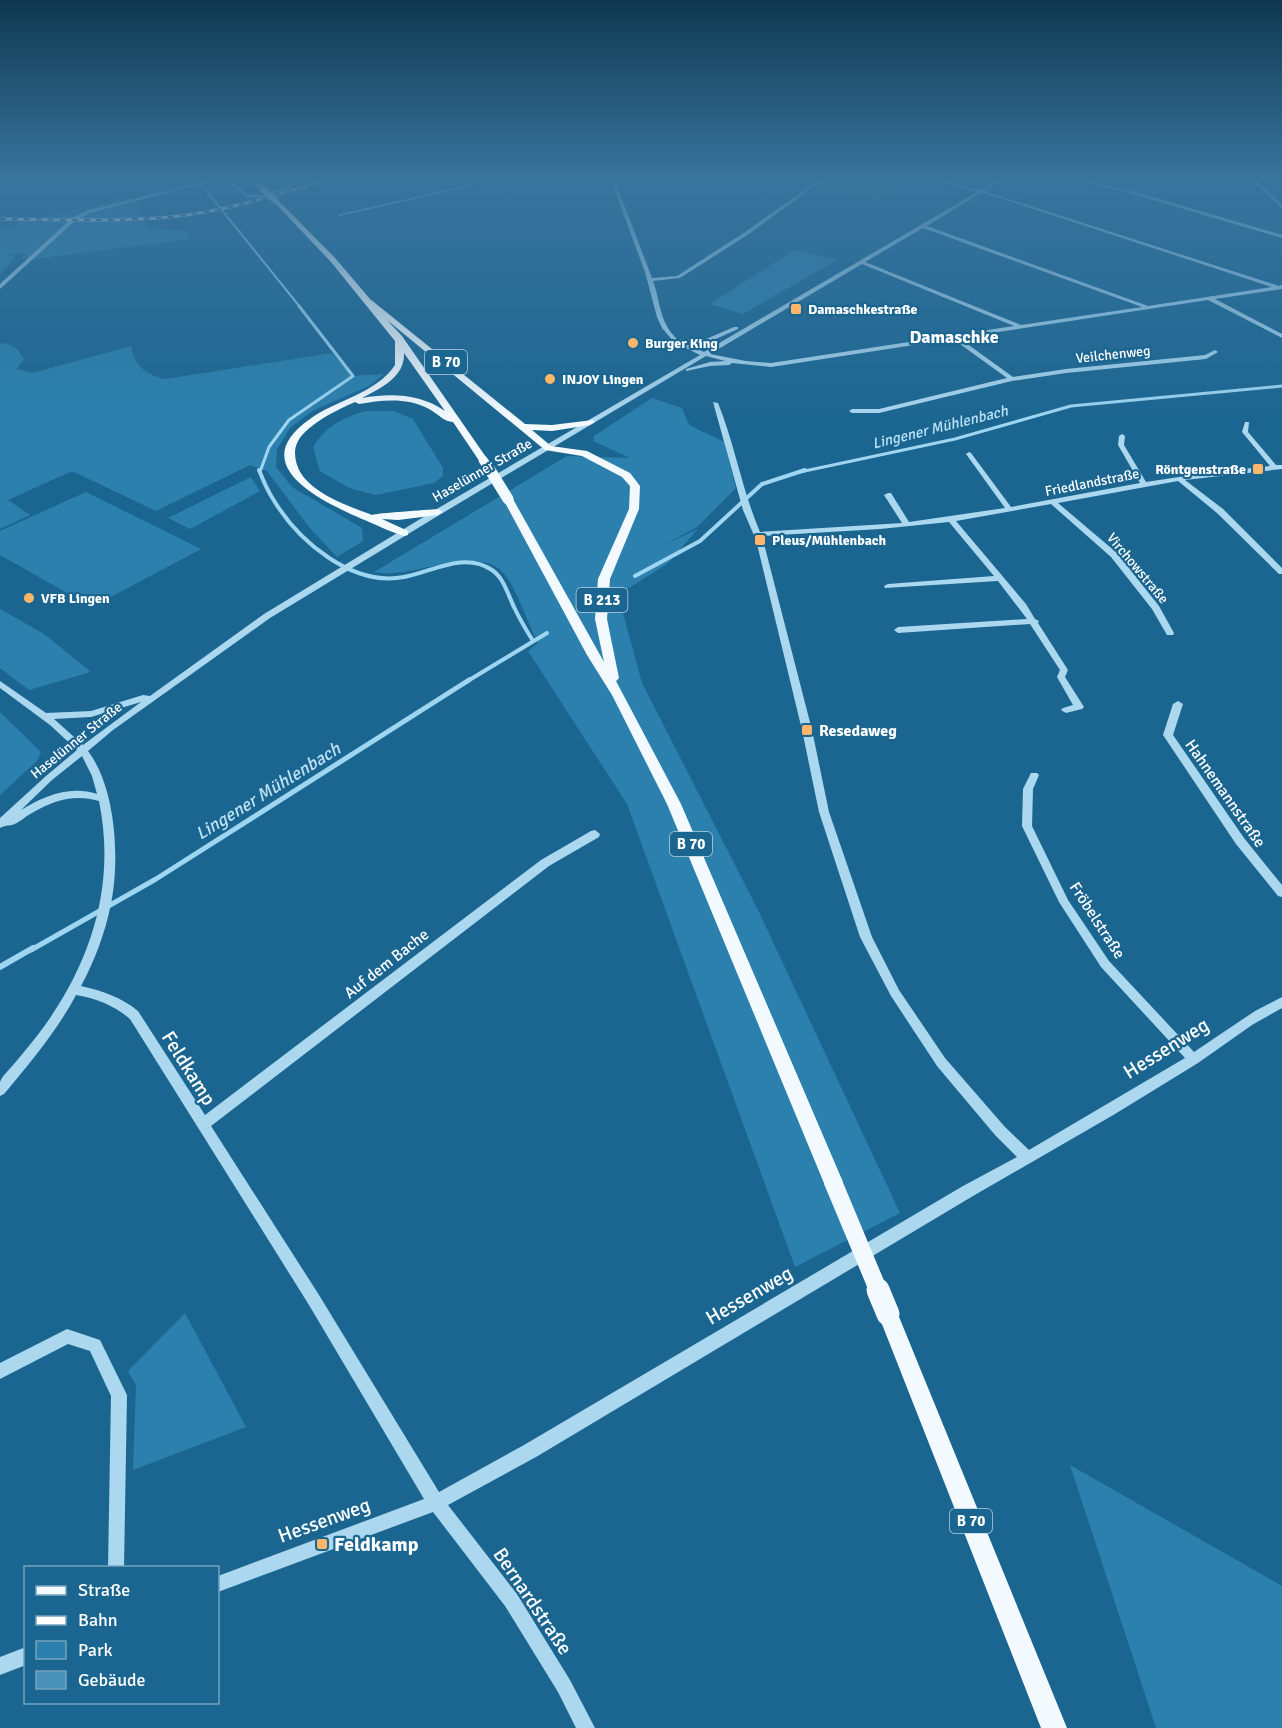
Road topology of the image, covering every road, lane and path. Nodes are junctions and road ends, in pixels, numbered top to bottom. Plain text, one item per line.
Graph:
1 (32, 259) edge
2 (331, 259) edge
3 (642, 259) edge
4 (707, 259) edge
5 (867, 259) edge
6 (1013, 259) edge
7 (1191, 259) edge
8 (861, 262) junction
9 (650, 280) junction
10 (0, 287) edge
11 (1281, 287) edge
12 (1209, 298) junction
13 (367, 300) junction
14 (1147, 307) junction
15 (770, 316) junction
16 (1021, 326) junction
17 (1282, 336) edge
18 (954, 337) junction
19 (399, 338) junction
20 (675, 340) junction
21 (1215, 352) dead end
22 (706, 354) junction
23 (738, 362) junction
24 (667, 377) junction
25 (1012, 378) junction
26 (715, 403) dead end
27 (345, 404) junction
28 (852, 411) dead end
29 (590, 422) junction
30 (1246, 423) dead end
31 (522, 427) junction
32 (575, 431) junction
33 (1122, 436) dead end
34 (468, 437) junction
35 (548, 448) junction
36 (584, 453) junction
37 (969, 454) dead end
38 (1279, 467) edge
39 (1180, 479) junction
40 (1144, 484) junction
41 (888, 495) dead end
42 (1052, 501) junction
43 (1009, 509) junction
44 (438, 512) junction
45 (362, 514) junction
46 (951, 519) junction
47 (906, 524) junction
48 (404, 533) junction
49 (758, 534) junction
50 (1282, 572) edge
51 (1000, 578) junction
52 (888, 586) dead end
53 (1035, 621) junction
54 (898, 630) dead end
55 (1170, 633) dead end
56 (0, 684) edge
57 (155, 694) junction
58 (618, 695) junction
59 (1178, 704) dead end
60 (1066, 710) dead end
61 (44, 716) junction
62 (83, 750) junction
63 (1034, 775) dead end
64 (103, 799) junction
65 (0, 826) edge
66 (595, 834) dead end
67 (1282, 893) edge
68 (75, 990) junction
69 (1282, 1002) edge
70 (1193, 1059) junction
71 (0, 1090) edge
72 (202, 1125) junction
73 (1028, 1158) junction
74 (0, 1371) edge
75 (436, 1503) junction
76 (116, 1566) edge
77 (219, 1584) edge
78 (24, 1657) edge
79 (0, 1666) edge
80 (586, 1728) edge
81 (1054, 1728) edge

1 - 10 street
2 - 13 main road, B 70, bridge
3 - 9 street
4 - 9 street
5 - 8 street, Haselünner Straße
6 - 14 street
7 - 11 street
8 - 15 street, Haselünner Straße
8 - 16 street
9 - 20 street
11 - 12 street
12 - 14 street
12 - 17 street
13 - 19 main road, B 70
13 - 31 main road, B 70
14 - 16 street
15 - 20 street
15 - 22 street, Haselünner Straße
16 - 18 street
18 - 23 street
18 - 25 street
19 - 27 main road
19 - 34 main road, B 70
20 - 22 street
21 - 25 street, Veilchenweg
22 - 23 street
22 - 24 street, Haselünner Straße
23 - 24 street
24 - 29 street, Haselünner Straße
25 - 28 street, Veilchenweg
26 - 49 street
27 - 34 main road
27 - 45 main road
29 - 31 main road
29 - 32 street, Haselünner Straße
30 - 38 street
31 - 35 main road, B 70
32 - 35 street, Haselünner Straße
32 - 36 main road
33 - 40 street
34 - 58 main road, B 70, bridge
35 - 36 main road
35 - 44 street, Haselünner Straße
36 - 58 main road, B 213
37 - 43 street
38 - 39 street, Friedlandstraße
39 - 40 street, Friedlandstraße
39 - 50 street
40 - 42 street, Friedlandstraße
41 - 47 street
42 - 43 street, Friedlandstraße
42 - 55 street, Virchowstraße
43 - 46 street, Friedlandstraße
44 - 45 main road
44 - 48 street, Haselünner Straße
45 - 48 main road
46 - 47 street, Friedlandstraße
46 - 51 street
47 - 49 street, Friedlandstraße
48 - 57 street, Haselünner Straße
49 - 73 street
51 - 52 street
51 - 53 street
53 - 54 street
53 - 60 street
56 - 61 street
57 - 61 street
57 - 62 street, Haselünner Straße
58 - 81 main road, B 70, bridge
59 - 67 street, Hahnemannstraße
61 - 62 street
62 - 64 street
62 - 65 street, Haselünner Straße
63 - 70 street, Fröbelstraße
64 - 65 street
64 - 68 street
66 - 72 street, Auf dem Bache
68 - 71 street
68 - 72 street, Feldkamp
69 - 70 street, Hessenweg
70 - 73 street, Hessenweg
72 - 75 street, Feldkamp
73 - 75 street, Hessenweg
74 - 76 street
75 - 77 street, Hessenweg
75 - 80 street, Bernardstraße
78 - 79 street

